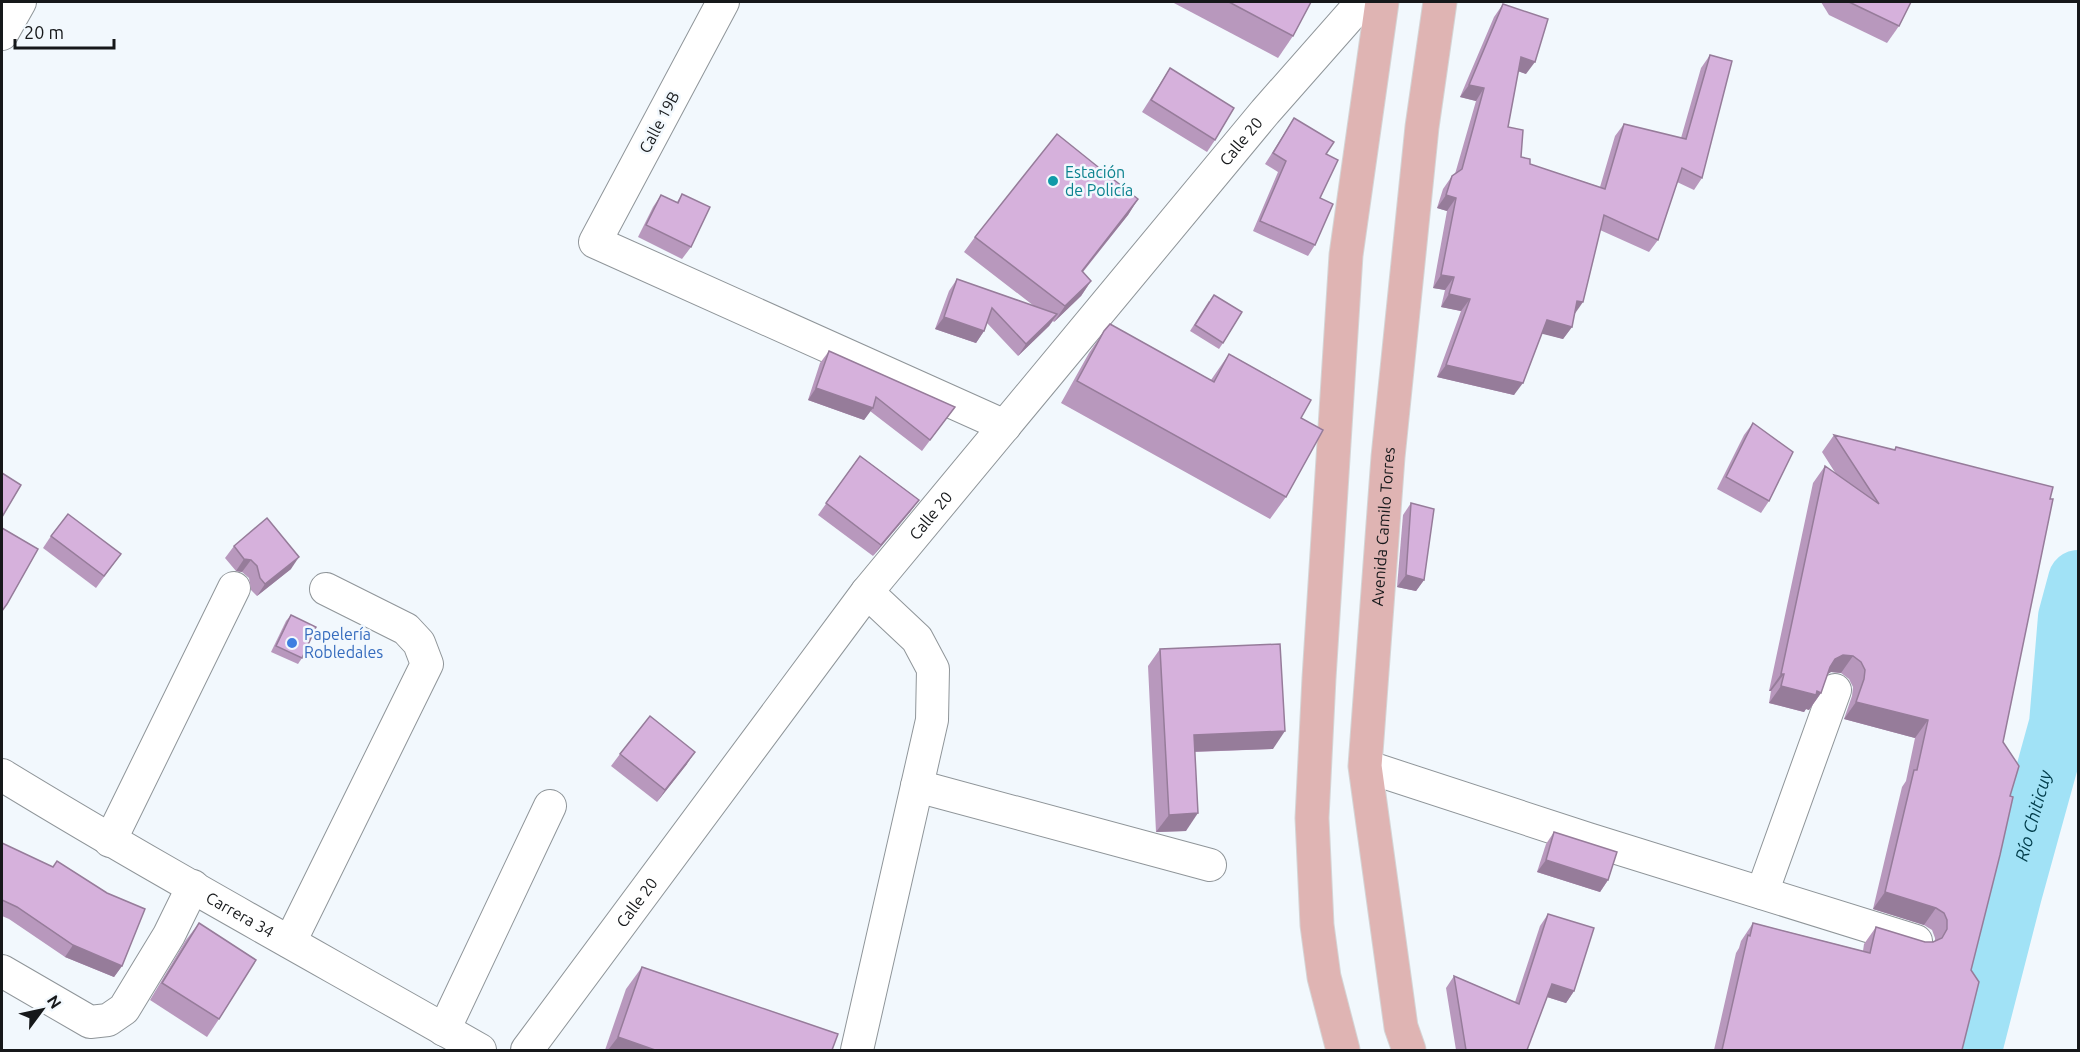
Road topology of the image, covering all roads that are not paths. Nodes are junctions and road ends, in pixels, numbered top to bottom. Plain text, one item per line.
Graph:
1 (20, 2) edge
2 (723, 2) edge
3 (1362, 2) edge
4 (1382, 2) edge
5 (1440, 2) edge
6 (2, 34) edge
7 (1005, 426) junction
8 (234, 588) dead end
9 (326, 589) dead end
10 (867, 592) junction
11 (1835, 690) dead end
12 (1365, 766) junction
13 (2, 774) edge
14 (917, 786) junction
15 (550, 806) dead end
16 (111, 841) junction
17 (1210, 865) dead end
18 (193, 886) junction
19 (1762, 893) junction
20 (290, 942) junction
21 (1918, 942) edge
22 (2, 971) edge
23 (444, 1030) junction
24 (480, 1050) edge
25 (527, 1050) edge
26 (857, 1050) edge
27 (1343, 1050) edge
28 (1409, 1050) edge

1 - 6 street
2 - 7 street, Calle 19B
3 - 7 street, Calle 20
4 - 27 main road
5 - 12 main road, Avenida Camilo Torres
7 - 10 street, Calle 20
8 - 16 street
9 - 20 street
10 - 14 street
10 - 25 street, Calle 20
11 - 19 street
12 - 19 street
12 - 28 main road, Avenida Camilo Torres
13 - 16 street, Carrera 34
14 - 17 street
14 - 26 street
15 - 23 street
16 - 18 street, Carrera 34
18 - 20 street, Carrera 34
18 - 22 street
19 - 21 street
20 - 23 street, Carrera 34
23 - 24 street, Carrera 34

